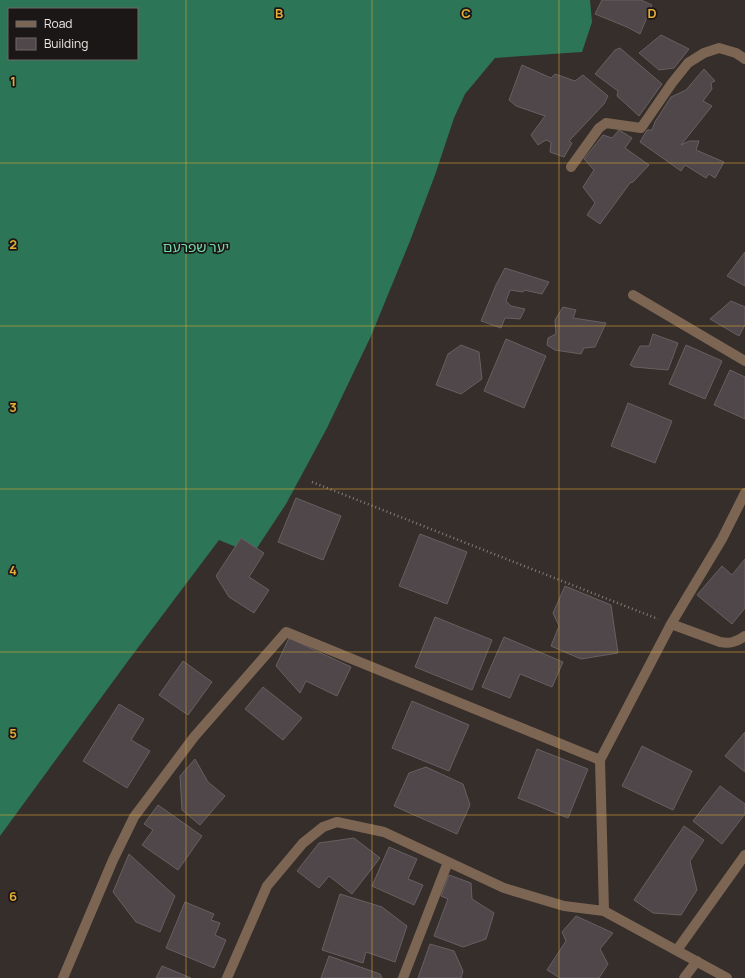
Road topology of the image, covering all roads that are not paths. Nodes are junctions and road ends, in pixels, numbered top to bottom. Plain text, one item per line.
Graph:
1 (745, 59) edge
2 (571, 167) dead end
3 (633, 295) dead end
4 (745, 361) edge
5 (745, 493) edge
6 (672, 624) junction
7 (745, 636) edge
8 (600, 760) junction
9 (745, 855) edge
10 (448, 862) junction
11 (604, 911) junction
12 (677, 950) junction
13 (697, 961) junction
14 (63, 978) edge
15 (227, 978) edge
16 (403, 978) edge
17 (684, 978) edge
18 (727, 978) edge

1 - 2 street
3 - 4 street
5 - 6 street
6 - 7 street
6 - 8 street
8 - 11 street
8 - 14 street
9 - 12 street
10 - 11 street
10 - 15 street
10 - 16 street
11 - 12 street
12 - 13 street
13 - 17 street
13 - 18 street

